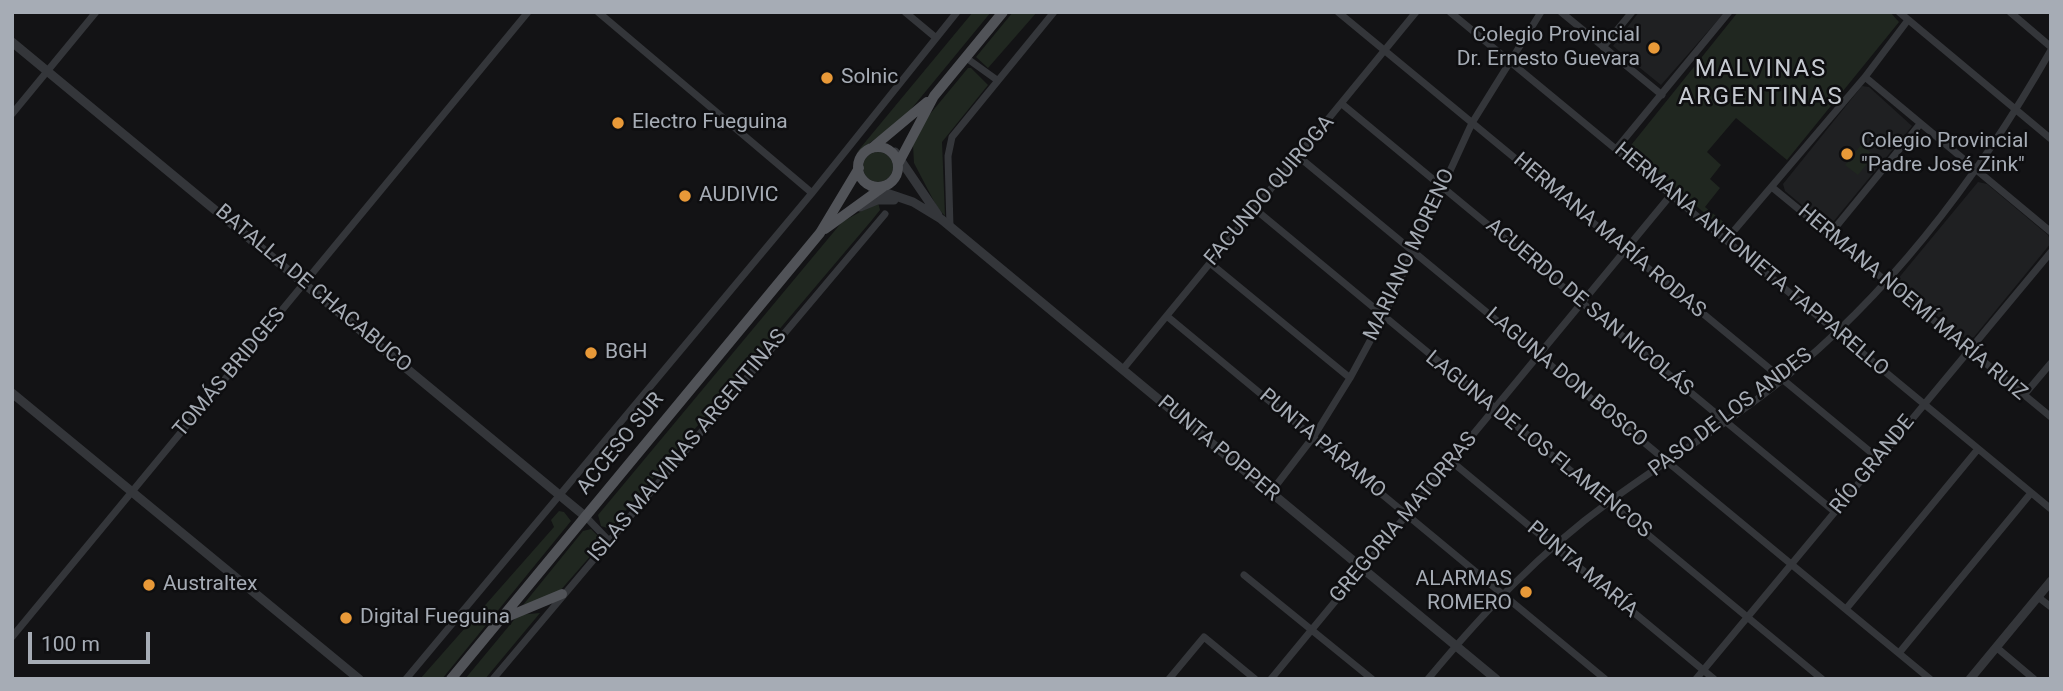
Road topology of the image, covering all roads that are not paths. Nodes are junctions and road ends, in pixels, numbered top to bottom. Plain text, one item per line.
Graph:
1 (96, 12) edge
2 (528, 12) edge
3 (598, 12) edge
4 (905, 12) edge
5 (957, 12) edge
6 (1003, 12) edge
7 (1054, 12) edge
8 (1338, 12) edge
9 (1416, 12) edge
10 (1450, 12) edge
11 (1541, 12) edge
12 (1561, 12) edge
13 (1632, 12) edge
14 (1729, 12) edge
15 (1899, 12) edge
16 (2010, 12) edge
17 (1908, 20) junction
18 (935, 37) junction
19 (12, 41) edge
20 (1603, 47) junction
21 (2051, 49) edge
22 (1385, 51) junction
23 (965, 57) junction
24 (1509, 60) junction
25 (47, 71) junction
26 (1865, 77) junction
27 (997, 80) junction
28 (1662, 95) junction
29 (934, 96) junction
30 (1342, 104) junction
31 (2017, 110) junction
32 (12, 114) edge
33 (1472, 123) junction
34 (1920, 124) junction
35 (2051, 139) edge
36 (1617, 148) junction
37 (870, 149) junction
38 (898, 157) junction
39 (1299, 157) junction
40 (859, 168) junction
41 (1977, 172) junction
42 (1443, 186) junction
43 (1773, 188) junction
44 (878, 189) junction
45 (812, 192) junction
46 (1670, 196) junction
47 (913, 202) junction
48 (1256, 211) junction
49 (885, 214) dead end
50 (843, 215) junction
51 (941, 219) junction
52 (950, 227) junction
53 (2051, 232) edge
54 (820, 233) junction
55 (1830, 234) junction
56 (1726, 240) junction
57 (1627, 250) junction
58 (1414, 251) junction
59 (2051, 252) edge
60 (1210, 263) junction
61 (1885, 280) junction
62 (306, 282) junction
63 (1582, 302) junction
64 (1168, 317) junction
65 (1383, 317) junction
66 (1835, 332) junction
67 (1969, 350) junction
68 (1538, 355) junction
69 (2051, 363) edge
70 (1123, 369) junction
71 (1349, 378) junction
72 (1783, 380) junction
73 (12, 393) edge
74 (2024, 396) junction
75 (1924, 404) junction
76 (1493, 410) junction
77 (2051, 417) edge
78 (1727, 421) junction
79 (1314, 436) junction
80 (1978, 449) junction
81 (1879, 459) junction
82 (1451, 461) junction
83 (1667, 462) junction
84 (133, 490) junction
85 (1271, 492) junction
86 (2031, 493) junction
87 (560, 495) junction
88 (1608, 502) junction
89 (2051, 509) edge
90 (1835, 512) junction
91 (1406, 514) junction
92 (586, 517) junction
93 (609, 541) junction
94 (1555, 547) junction
95 (1792, 564) junction
96 (1362, 568) junction
97 (1244, 575) dead end
98 (2051, 581) edge
99 (562, 594) junction
100 (1503, 594) junction
101 (2038, 597) junction
102 (2051, 607) edge
103 (1846, 609) junction
104 (1747, 617) junction
105 (500, 620) junction
106 (1312, 629) junction
107 (12, 637) edge
108 (1455, 646) junction
109 (1996, 648) junction
110 (1899, 653) junction
111 (1703, 670) junction
112 (359, 679) edge
113 (406, 679) edge
114 (451, 679) edge
115 (493, 679) edge
116 (1169, 679) edge
117 (1255, 679) edge
118 (1271, 679) edge
119 (1372, 679) edge
120 (1428, 679) edge
121 (1496, 679) edge
122 (1605, 679) edge
123 (1696, 679) edge
124 (1714, 679) edge
125 (1822, 679) edge
126 (1930, 679) edge
127 (1970, 679) edge
128 (2034, 679) edge

1 - 25 street
2 - 62 street, TOMÁS BRIDGES
3 - 45 street
4 - 18 street
5 - 18 street
6 - 23 main road
7 - 27 street
8 - 22 street, HERMANA MARÍA RODAS
9 - 22 street, FACUNDO QUIROGA
10 - 24 street, HERMANA ANTONIETA TAPPARELLO
11 - 24 street, MARIANO MORENO
12 - 20 street
13 - 20 street
14 - 28 street
15 - 17 street
16 - 21 street
17 - 26 street
17 - 31 street
18 - 45 street
19 - 25 street, BATALLA DE CHACABUCO
20 - 28 street
21 - 31 street, PASO DE LOS ANDES
22 - 30 street, FACUNDO QUIROGA
22 - 33 street, HERMANA MARÍA RODAS
23 - 27 street
23 - 29 main road
24 - 33 street, MARIANO MORENO
24 - 36 street, HERMANA ANTONIETA TAPPARELLO
25 - 32 street
25 - 62 street, BATALLA DE CHACABUCO
26 - 34 street
26 - 43 street
27 - 52 street
28 - 36 street
29 - 37 main road
29 - 38 main road
30 - 39 street, FACUNDO QUIROGA
30 - 42 street, ACUERDO DE SAN NICOLÁS
31 - 35 street
31 - 41 street, PASO DE LOS ANDES
33 - 42 street, MARIANO MORENO
33 - 57 street, HERMANA MARÍA RODAS
34 - 41 street
34 - 55 street
36 - 46 street, HERMANA ANTONIETA TAPPARELLO
37 - 38 main road
37 - 40 main road
38 - 44 main road
38 - 51 street, PUNTA POPPER
39 - 48 street, FACUNDO QUIROGA
39 - 58 street, LAGUNA DON BOSCO
40 - 44 main road
40 - 54 main road, ACCESO SUR
41 - 53 street
41 - 61 street, PASO DE LOS ANDES
42 - 58 street, MARIANO MORENO
42 - 63 street, ACUERDO DE SAN NICOLÁS
43 - 55 street, HERMANA NOEMÍ MARÍA RUIZ
43 - 56 street
44 - 47 street, PUNTA POPPER
44 - 50 main road, ACCESO SUR
45 - 87 street
46 - 56 street, HERMANA ANTONIETA TAPPARELLO
46 - 57 street, GREGORIA MATORRAS
47 - 50 street
47 - 51 street, PUNTA POPPER
48 - 60 street, FACUNDO QUIROGA
48 - 65 street, LAGUNA DE LOS FLAMENCOS
49 - 93 street, ISLAS MALVINAS ARGENTINAS
50 - 54 main road, ACCESO SUR
51 - 52 street, PUNTA POPPER
52 - 70 street, PUNTA POPPER
54 - 92 main road, ACCESO SUR
55 - 61 street, HERMANA NOEMÍ MARÍA RUIZ
56 - 66 street, HERMANA ANTONIETA TAPPARELLO
57 - 63 street, GREGORIA MATORRAS
57 - 72 street, HERMANA MARÍA RODAS
58 - 65 street, MARIANO MORENO
58 - 68 street, LAGUNA DON BOSCO
59 - 67 street, RÍO GRANDE
60 - 64 street, FACUNDO QUIROGA
60 - 71 street
61 - 66 street, PASO DE LOS ANDES
61 - 67 street, HERMANA NOEMÍ MARÍA RUIZ
62 - 84 street, TOMÁS BRIDGES
62 - 87 street, BATALLA DE CHACABUCO
63 - 68 street, GREGORIA MATORRAS
63 - 78 street, ACUERDO DE SAN NICOLÁS
64 - 70 street, FACUNDO QUIROGA
64 - 79 street, PUNTA PÁRAMO
65 - 71 street, MARIANO MORENO
65 - 76 street, LAGUNA DE LOS FLAMENCOS
66 - 72 street, PASO DE LOS ANDES
66 - 75 street, HERMANA ANTONIETA TAPPARELLO
67 - 74 street, HERMANA NOEMÍ MARÍA RUIZ
67 - 75 street, RÍO GRANDE
68 - 76 street, GREGORIA MATORRAS
68 - 83 street, LAGUNA DON BOSCO
69 - 74 street
70 - 85 street, PUNTA POPPER
71 - 79 street, MARIANO MORENO
72 - 78 street, PASO DE LOS ANDES
72 - 81 street, HERMANA MARÍA RODAS
73 - 84 street
74 - 77 street, HERMANA NOEMÍ MARÍA RUIZ
75 - 80 street, HERMANA ANTONIETA TAPPARELLO
75 - 81 street, RÍO GRANDE
76 - 82 street, GREGORIA MATORRAS
76 - 88 street, LAGUNA DE LOS FLAMENCOS
78 - 83 street, PASO DE LOS ANDES
78 - 90 street, ACUERDO DE SAN NICOLÁS
79 - 85 street, MARIANO MORENO
79 - 91 street, PUNTA PÁRAMO
80 - 86 street, HERMANA ANTONIETA TAPPARELLO
80 - 103 street
81 - 90 street, RÍO GRANDE
82 - 91 street, GREGORIA MATORRAS
82 - 94 street, PUNTA MARÍA
83 - 88 street, PASO DE LOS ANDES
83 - 95 street, LAGUNA DON BOSCO
84 - 107 street, TOMÁS BRIDGES
84 - 112 street
85 - 96 street, PUNTA POPPER
86 - 89 street, HERMANA ANTONIETA TAPPARELLO
86 - 110 street
87 - 92 street, BATALLA DE CHACABUCO
87 - 113 street
88 - 94 street, PASO DE LOS ANDES
88 - 104 street, LAGUNA DE LOS FLAMENCOS
90 - 95 street, RÍO GRANDE
91 - 96 street, GREGORIA MATORRAS
91 - 100 street, PUNTA PÁRAMO
92 - 93 street, BATALLA DE CHACABUCO
92 - 105 main road, ACCESO SUR
93 - 99 street, ISLAS MALVINAS ARGENTINAS
94 - 100 street, PASO DE LOS ANDES
94 - 111 street, PUNTA MARÍA
95 - 103 street, LAGUNA DON BOSCO
95 - 104 street, RÍO GRANDE
96 - 106 street, GREGORIA MATORRAS
96 - 108 street, PUNTA POPPER
97 - 106 street
98 - 101 street
99 - 105 main road
99 - 115 street, ISLAS MALVINAS ARGENTINAS
100 - 108 street, PASO DE LOS ANDES
100 - 122 street, PUNTA PÁRAMO
101 - 102 street
101 - 109 street
103 - 110 street, LAGUNA DON BOSCO
104 - 111 street, RÍO GRANDE
104 - 125 street, LAGUNA DE LOS FLAMENCOS
105 - 114 main road, ACCESO SUR
106 - 118 street, GREGORIA MATORRAS
106 - 119 street
108 - 120 street, PASO DE LOS ANDES
108 - 121 street, PUNTA POPPER
109 - 127 street
109 - 128 street
110 - 126 street, LAGUNA DON BOSCO
111 - 123 street, RÍO GRANDE
111 - 124 street, PUNTA MARÍA
116 - 117 street

